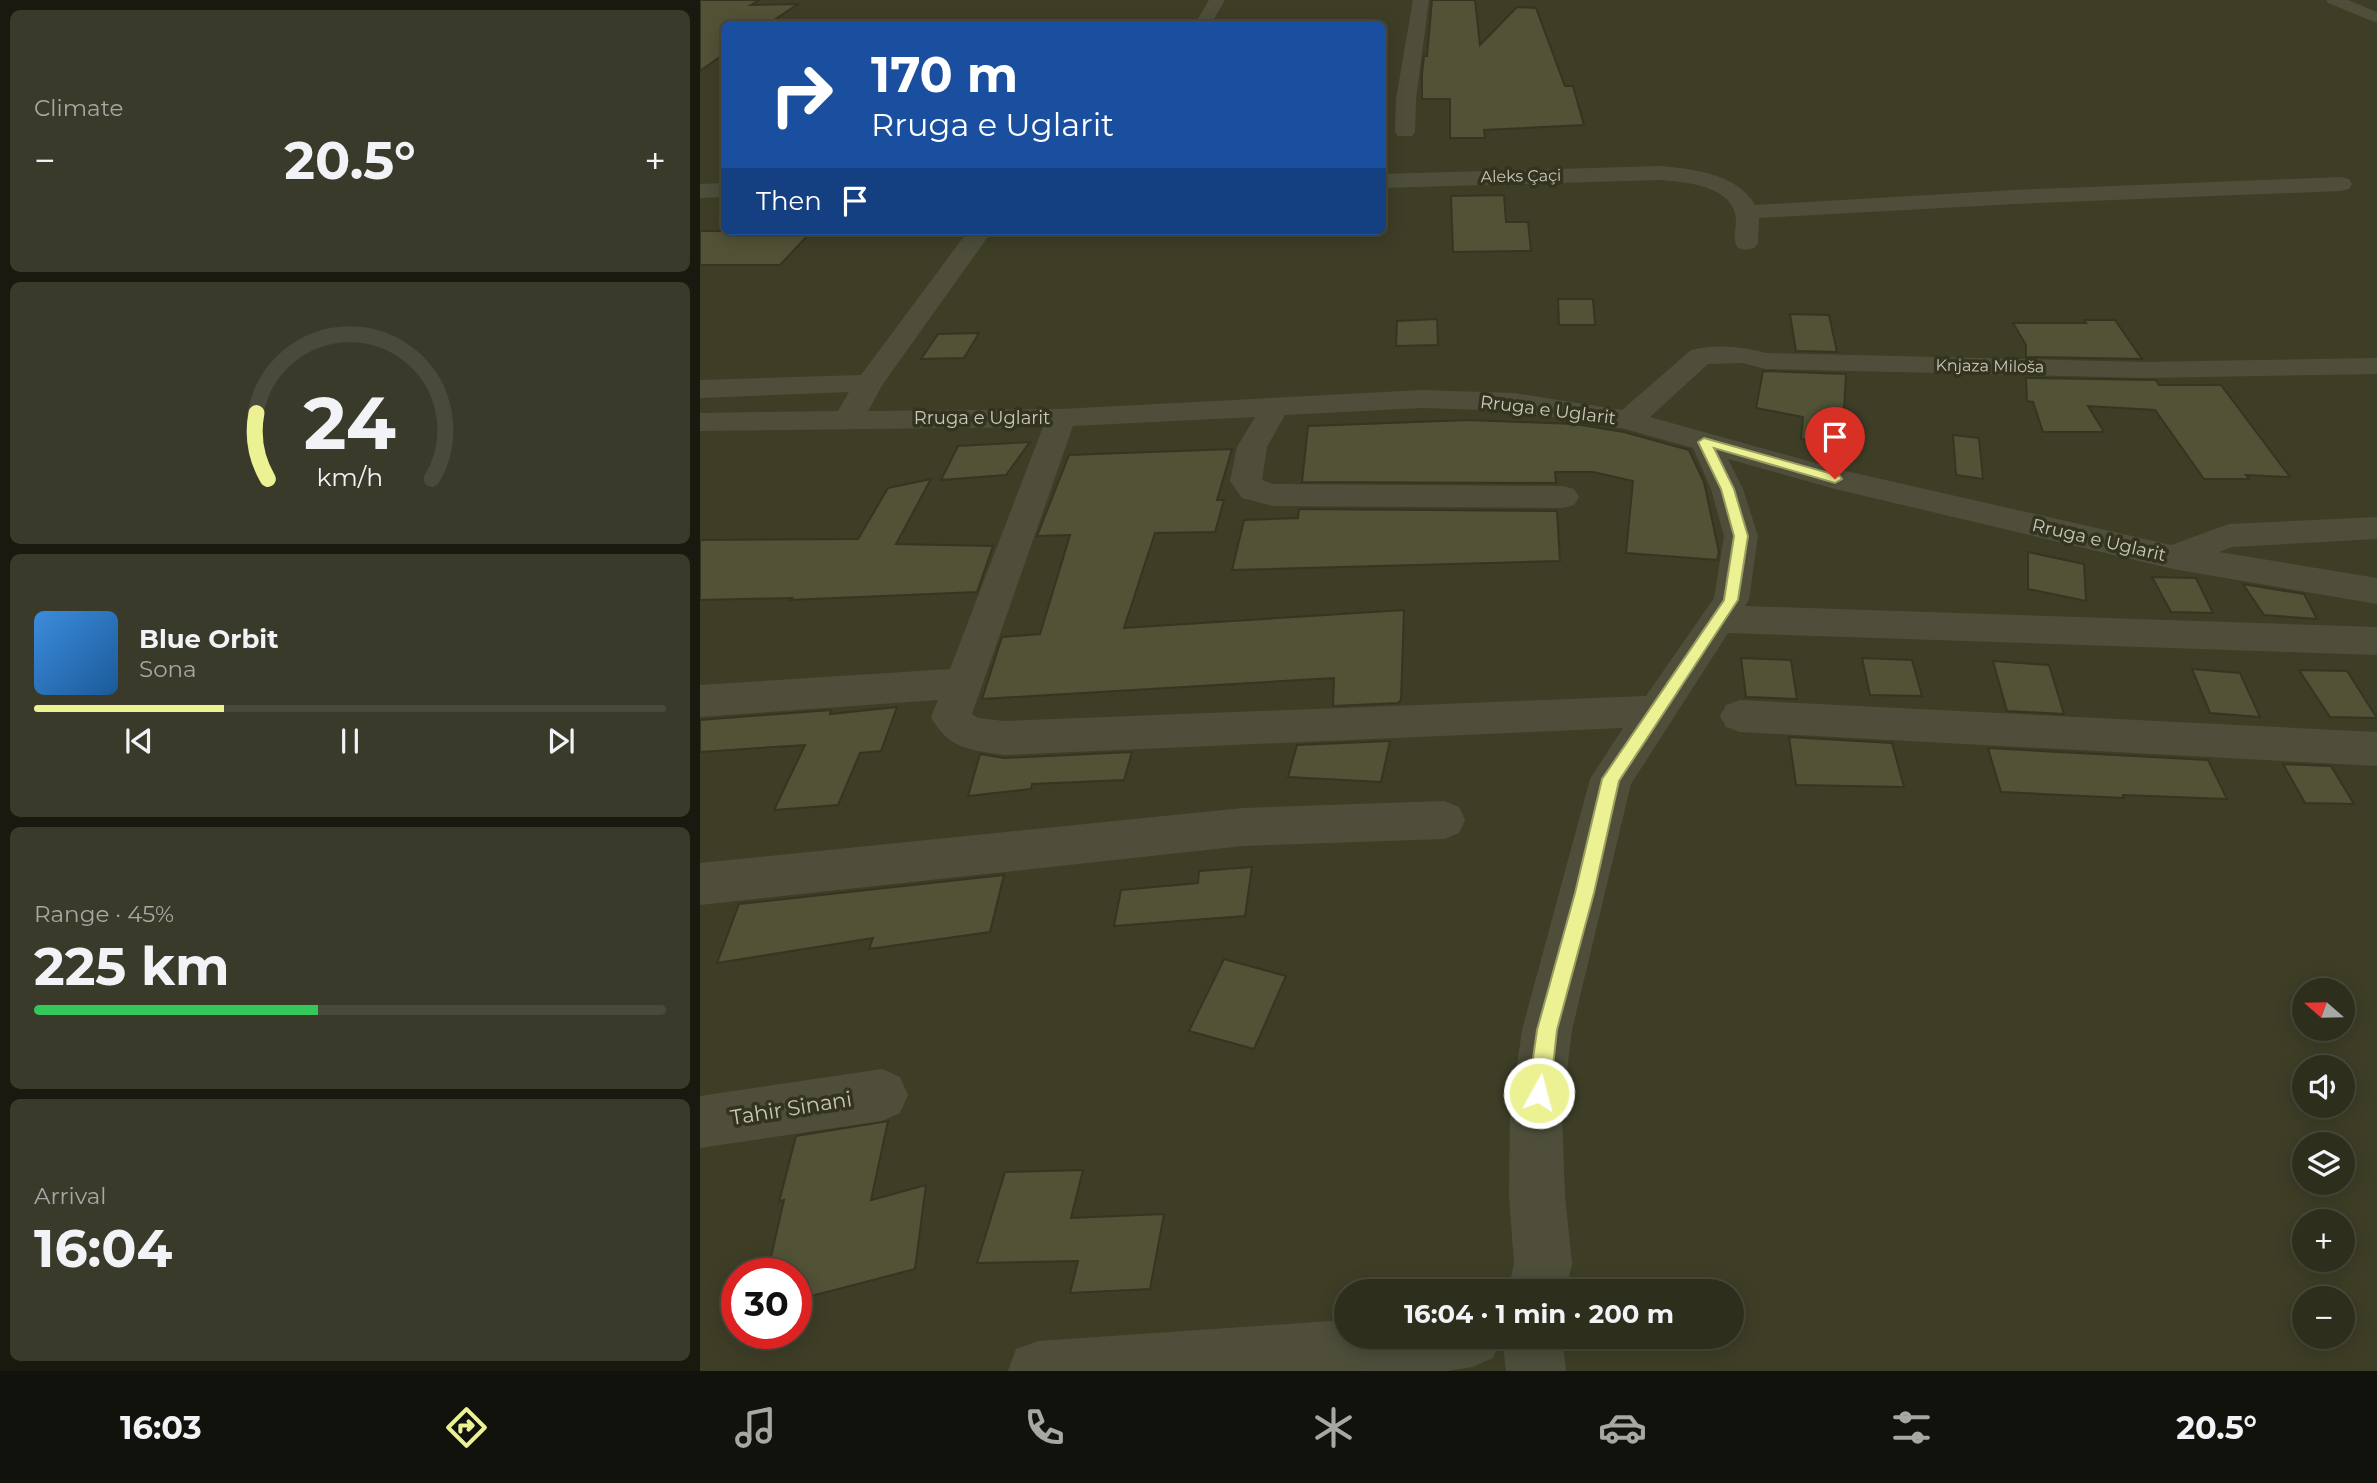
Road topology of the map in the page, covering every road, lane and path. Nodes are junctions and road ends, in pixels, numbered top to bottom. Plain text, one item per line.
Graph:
1 (1217, 0) edge
2 (1421, 0) edge
3 (2334, 0) edge
4 (2377, 18) edge
5 (1205, 21) edge
6 (1403, 79) junction
7 (1386, 96) edge
8 (1405, 132) dead end
9 (1386, 181) edge
10 (2341, 184) dead end
11 (721, 190) edge
12 (700, 191) edge
13 (1748, 212) junction
14 (977, 235) edge
15 (1746, 243) dead end
16 (2377, 366) edge
17 (869, 383) junction
18 (700, 389) edge
19 (1274, 409) junction
20 (849, 418) junction
21 (1061, 418) junction
22 (1628, 420) junction
23 (700, 422) edge
24 (1704, 442) junction
25 (1563, 497) dead end
26 (2377, 528) edge
27 (2173, 557) junction
28 (2377, 591) edge
29 (1719, 619) junction
30 (2377, 640) edge
31 (963, 683) junction
32 (700, 701) edge
33 (1655, 711) junction
34 (1740, 716) dead end
35 (2377, 749) edge
36 (1444, 820) dead end
37 (700, 884) edge
38 (882, 1095) dead end
39 (700, 1122) edge
40 (1540, 1279) edge
41 (1365, 1349) edge
42 (1533, 1349) edge
43 (1038, 1371) edge
44 (1536, 1371) edge

1 - 5 street
2 - 6 street
3 - 4 street
6 - 7 street
6 - 8 street
9 - 13 street, Aleks Çaçi
10 - 13 street
11 - 12 street
13 - 15 street
14 - 17 street
16 - 22 street, Knjaza Miloša
17 - 18 street
17 - 20 street
19 - 21 street, Rruga e Uglarit
19 - 22 street, Rruga e Uglarit
19 - 25 street
20 - 21 street, Rruga e Uglarit
20 - 23 street, Rruga e Uglarit
21 - 31 street
22 - 24 street, Rruga e Uglarit
24 - 27 street, Rruga e Uglarit
24 - 29 street
26 - 27 street
27 - 28 street, Rruga e Uglarit
29 - 30 street
29 - 33 street
31 - 32 street
31 - 33 street
33 - 40 street
34 - 35 street
36 - 37 street
38 - 39 street, Tahir Sinani
41 - 43 street
42 - 44 street

